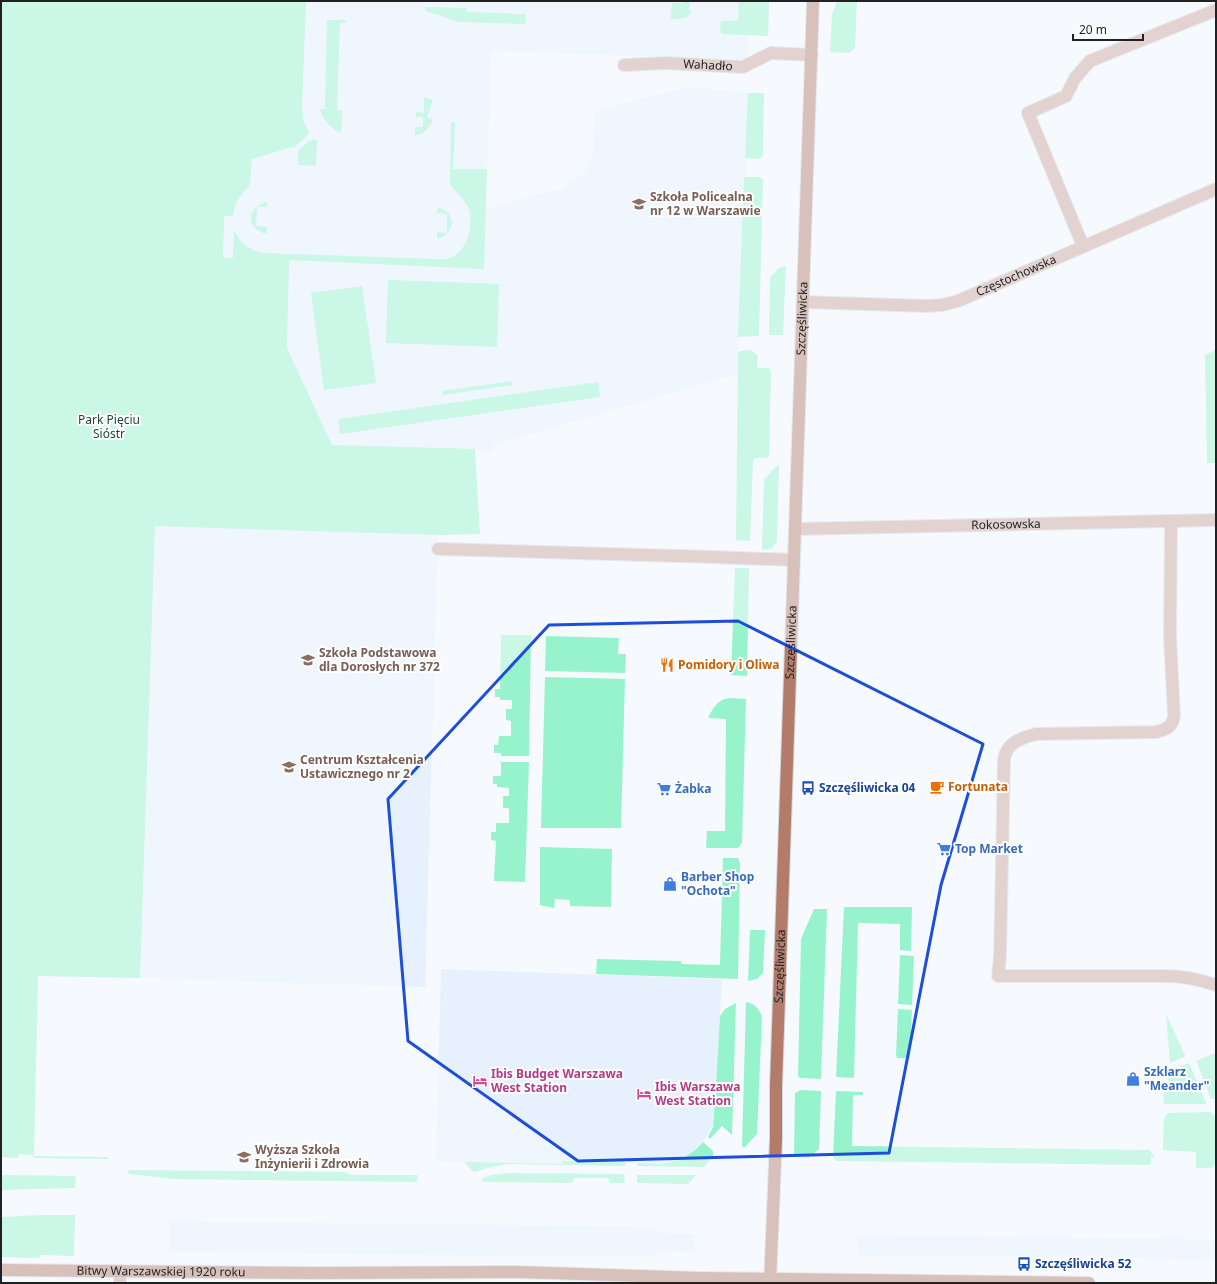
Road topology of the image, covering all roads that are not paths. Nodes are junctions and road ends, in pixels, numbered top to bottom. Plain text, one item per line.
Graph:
1 (813, 1) edge
2 (1216, 10) edge
3 (812, 55) junction
4 (624, 65) dead end
5 (1216, 189) edge
6 (1083, 246) junction
7 (804, 302) junction
8 (1216, 520) edge
9 (1171, 521) junction
10 (796, 529) junction
11 (438, 549) dead end
12 (794, 560) junction
13 (1216, 985) edge
14 (1, 1270) edge
15 (120, 1277) edge
16 (770, 1281) edge
17 (1089, 1283) edge

1 - 3 street, Szczęśliwicka
2 - 6 street
3 - 4 street, Wahadło
3 - 7 street, Szczęśliwicka
5 - 6 street, Częstochowska
6 - 7 street, Częstochowska
7 - 10 street, Szczęśliwicka
8 - 9 street, Rokosowska
9 - 10 street, Rokosowska
9 - 13 street
10 - 12 street, Szczęśliwicka
11 - 12 street
12 - 16 street, Szczęśliwicka
14 - 15 street, Bitwy Warszawskiej 1920 roku
15 - 16 street, Bitwy Warszawskiej 1920 roku
16 - 17 street, Bitwy Warszawskiej 1920 roku

